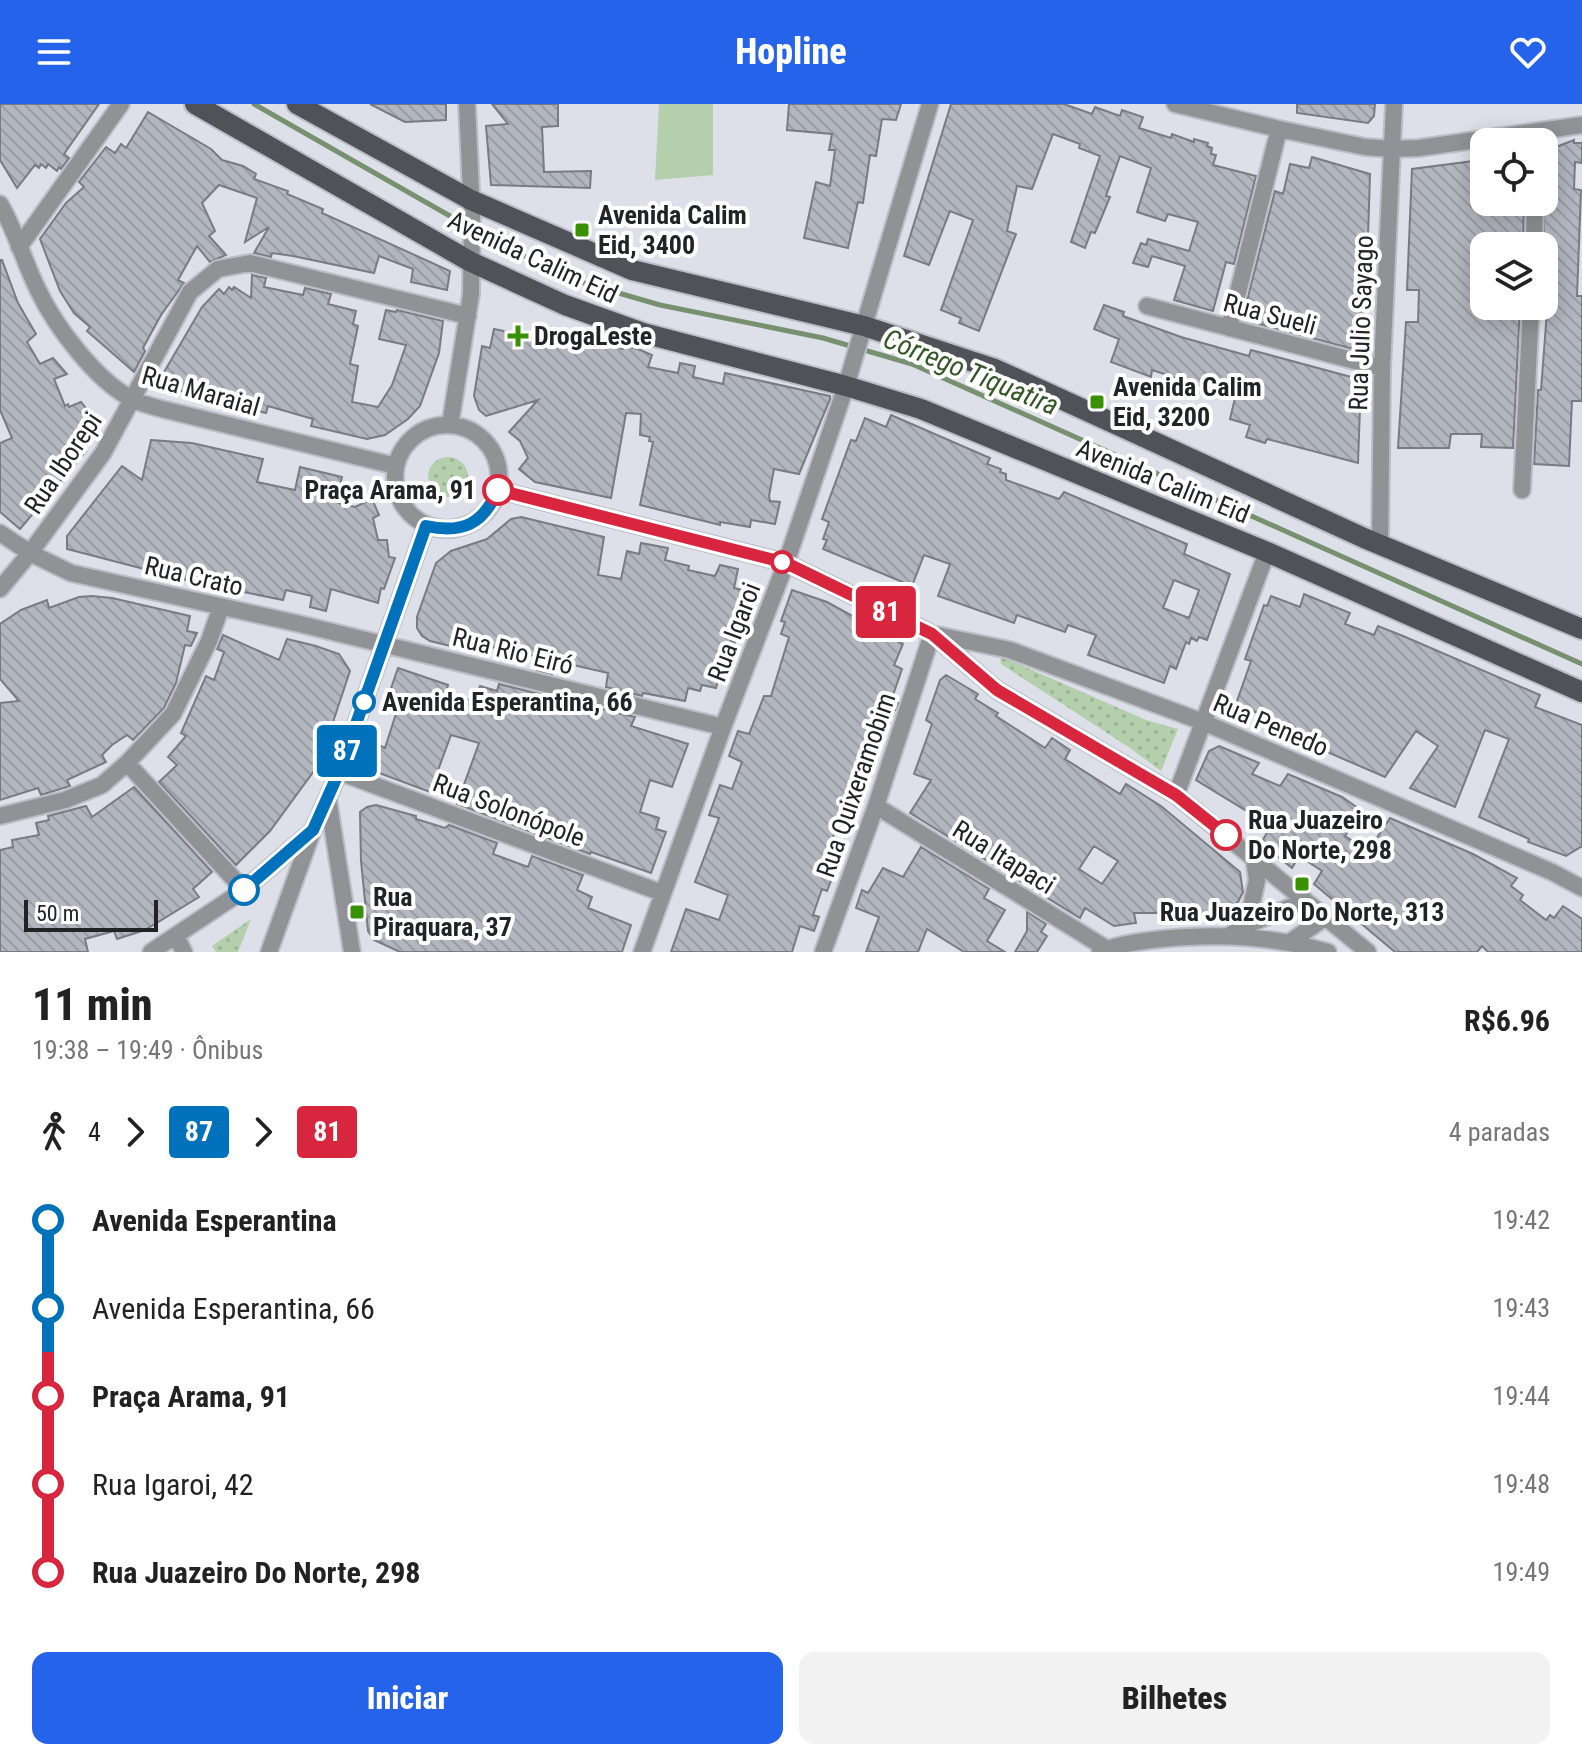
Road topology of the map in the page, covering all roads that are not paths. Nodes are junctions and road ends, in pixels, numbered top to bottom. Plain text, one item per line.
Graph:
1 (121, 104) edge
2 (195, 104) edge
3 (297, 104) edge
4 (467, 104) edge
5 (930, 104) edge
6 (1175, 104) edge
7 (1394, 104) edge
8 (1582, 125) edge
9 (1279, 129) junction
10 (1558, 132) edge
11 (1470, 143) edge
12 (1392, 149) junction
13 (0, 204) edge
14 (471, 208) junction
15 (19, 247) junction
16 (471, 252) junction
17 (1147, 306) dead end
18 (468, 316) junction
19 (1530, 320) edge
20 (1229, 328) junction
21 (862, 331) junction
22 (1382, 368) junction
23 (846, 386) junction
24 (133, 400) junction
25 (450, 425) junction
26 (396, 466) junction
27 (498, 490) junction
28 (1522, 490) dead end
29 (426, 526) junction
30 (0, 533) edge
31 (1380, 545) junction
32 (1267, 552) junction
33 (30, 553) junction
34 (786, 563) junction
35 (0, 589) edge
36 (221, 607) junction
37 (1582, 629) edge
38 (932, 634) junction
39 (385, 644) junction
40 (1582, 692) edge
41 (1203, 722) junction
42 (723, 727) junction
43 (127, 763) junction
44 (339, 772) junction
45 (1176, 795) junction
46 (328, 797) junction
47 (876, 806) junction
48 (0, 816) edge
49 (313, 830) junction
50 (1254, 859) junction
51 (1582, 888) edge
52 (244, 890) junction
53 (662, 893) junction
54 (1305, 901) junction
55 (1326, 917) junction
56 (1247, 925) junction
57 (1230, 935) junction
58 (176, 936) junction
59 (1290, 942) junction
60 (1103, 950) edge
61 (151, 952) edge
62 (184, 952) edge
63 (269, 952) edge
64 (352, 952) edge
65 (642, 952) edge
66 (823, 952) edge
67 (1328, 952) edge
68 (1368, 952) edge

1 - 15 street
2 - 16 main road, Avenida Calim Eid
3 - 14 main road, Avenida Calim Eid
4 - 14 street
5 - 21 street, Rua Igaroi
6 - 9 street
7 - 12 street, Rua Julio Sayago
8 - 10 street
9 - 12 street
9 - 20 street
11 - 12 street
12 - 22 street, Rua Julio Sayago
13 - 15 street, Rua Maraial
14 - 16 street
14 - 21 main road, Avenida Calim Eid
15 - 24 street, Rua Maraial
16 - 18 street
16 - 23 main road, Avenida Calim Eid
17 - 20 street, Rua Sueli
18 - 24 street, Rua Iborepi
18 - 25 street
19 - 28 street
20 - 22 street, Rua Sueli
21 - 23 street, Rua Igaroi
21 - 31 main road, Avenida Calim Eid
22 - 31 street, Rua Julio Sayago
23 - 32 main road, Avenida Calim Eid
23 - 34 street, Rua Igaroi
24 - 26 street, Rua Maraial
24 - 33 street, Rua Iborepi
25 - 26 street
25 - 27 street
26 - 29 street
27 - 29 street
27 - 34 street
29 - 39 street
30 - 33 street, Rua Crato
31 - 37 main road, Avenida Calim Eid
32 - 40 main road, Avenida Calim Eid
32 - 41 street
33 - 35 street, Rua Iborepi
33 - 36 street, Rua Crato
34 - 38 street
34 - 42 street, Rua Igaroi
36 - 39 street, Rua Crato
36 - 43 street
38 - 41 street, Rua Penedo
38 - 45 street
38 - 47 street, Rua Quixeramobim
39 - 42 street, Rua Rio Eiró
39 - 44 street
41 - 45 street
41 - 51 street, Rua Penedo
42 - 53 street, Rua Igaroi
43 - 48 street
43 - 52 street
44 - 46 street
44 - 53 street, Rua Solonópole
45 - 50 street
46 - 49 street
46 - 64 street
47 - 60 street, Rua Itapaci
47 - 66 street, Rua Quixeramobim
49 - 52 street
49 - 63 street
50 - 54 street
50 - 56 street
52 - 58 street
53 - 65 street, Rua Igaroi
54 - 55 street
54 - 56 street
55 - 59 street
55 - 68 street
56 - 57 street
57 - 59 street
57 - 60 street
58 - 61 street
58 - 62 street
59 - 67 street

